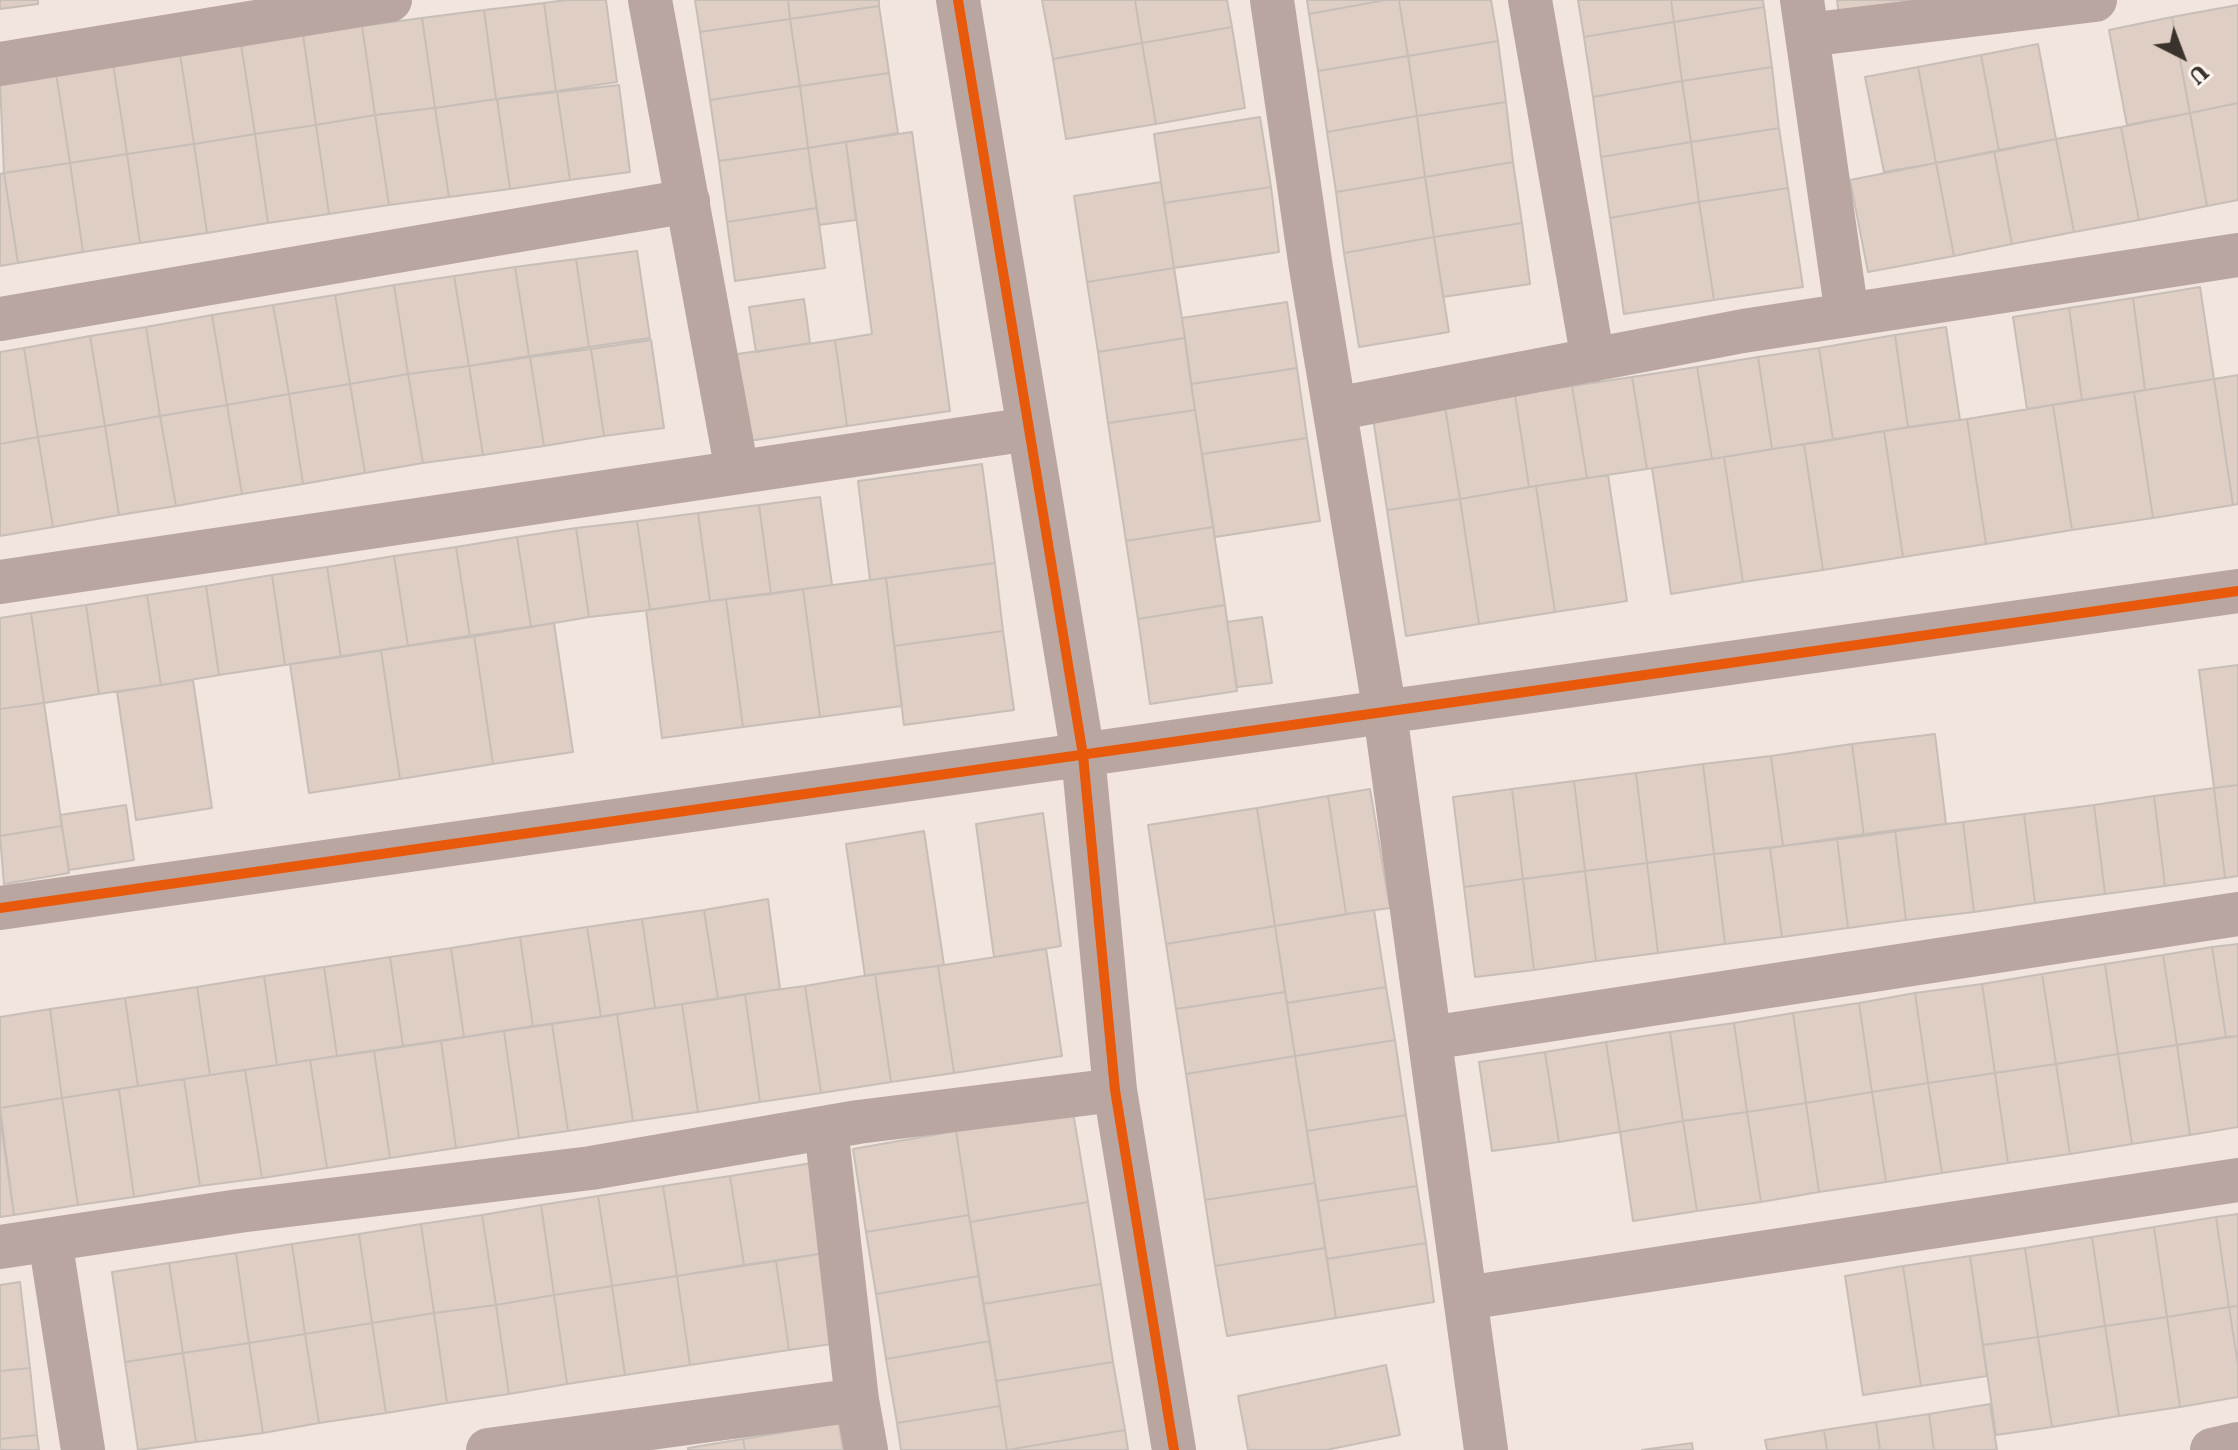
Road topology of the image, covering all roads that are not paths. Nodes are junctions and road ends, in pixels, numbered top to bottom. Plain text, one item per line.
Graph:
1 (390, 0) edge
2 (650, 0) edge
3 (958, 0) edge
4 (1272, 0) edge
5 (1530, 0) edge
6 (2080, 1) edge
7 (1805, 18) edge
8 (0, 64) edge
9 (688, 201) junction
10 (2238, 255) edge
11 (1847, 315) junction
12 (0, 319) edge
13 (1593, 360) junction
14 (1335, 409) junction
15 (1029, 429) junction
16 (737, 471) junction
17 (0, 582) edge
18 (2238, 591) edge
19 (1385, 713) junction
20 (1083, 755) junction
21 (0, 908) edge
22 (2238, 914) edge
23 (1430, 1038) junction
24 (1115, 1090) junction
25 (826, 1128) junction
26 (2238, 1180) edge
27 (50, 1240) junction
28 (0, 1247) edge
29 (1466, 1298) junction
30 (857, 1400) junction
31 (605, 1442) edge
32 (2238, 1444) edge
33 (83, 1450) edge
34 (488, 1450) edge
35 (866, 1450) edge
36 (1174, 1450) edge
37 (1486, 1450) edge
38 (2212, 1450) edge

1 - 8 street
2 - 9 street
3 - 15 street
4 - 14 street
5 - 13 street
6 - 7 street
7 - 11 street
9 - 12 street
9 - 16 street
10 - 11 street
11 - 13 street
13 - 14 street
14 - 19 street
15 - 16 street
15 - 20 street
16 - 17 street
18 - 19 street
19 - 20 street
19 - 23 street
20 - 21 street
20 - 24 street
22 - 23 street
23 - 29 street
24 - 25 street
24 - 36 street
25 - 27 street
25 - 30 street
26 - 29 street
27 - 28 street
27 - 33 street
29 - 37 street
30 - 31 street
30 - 35 street
31 - 34 street
32 - 38 street

